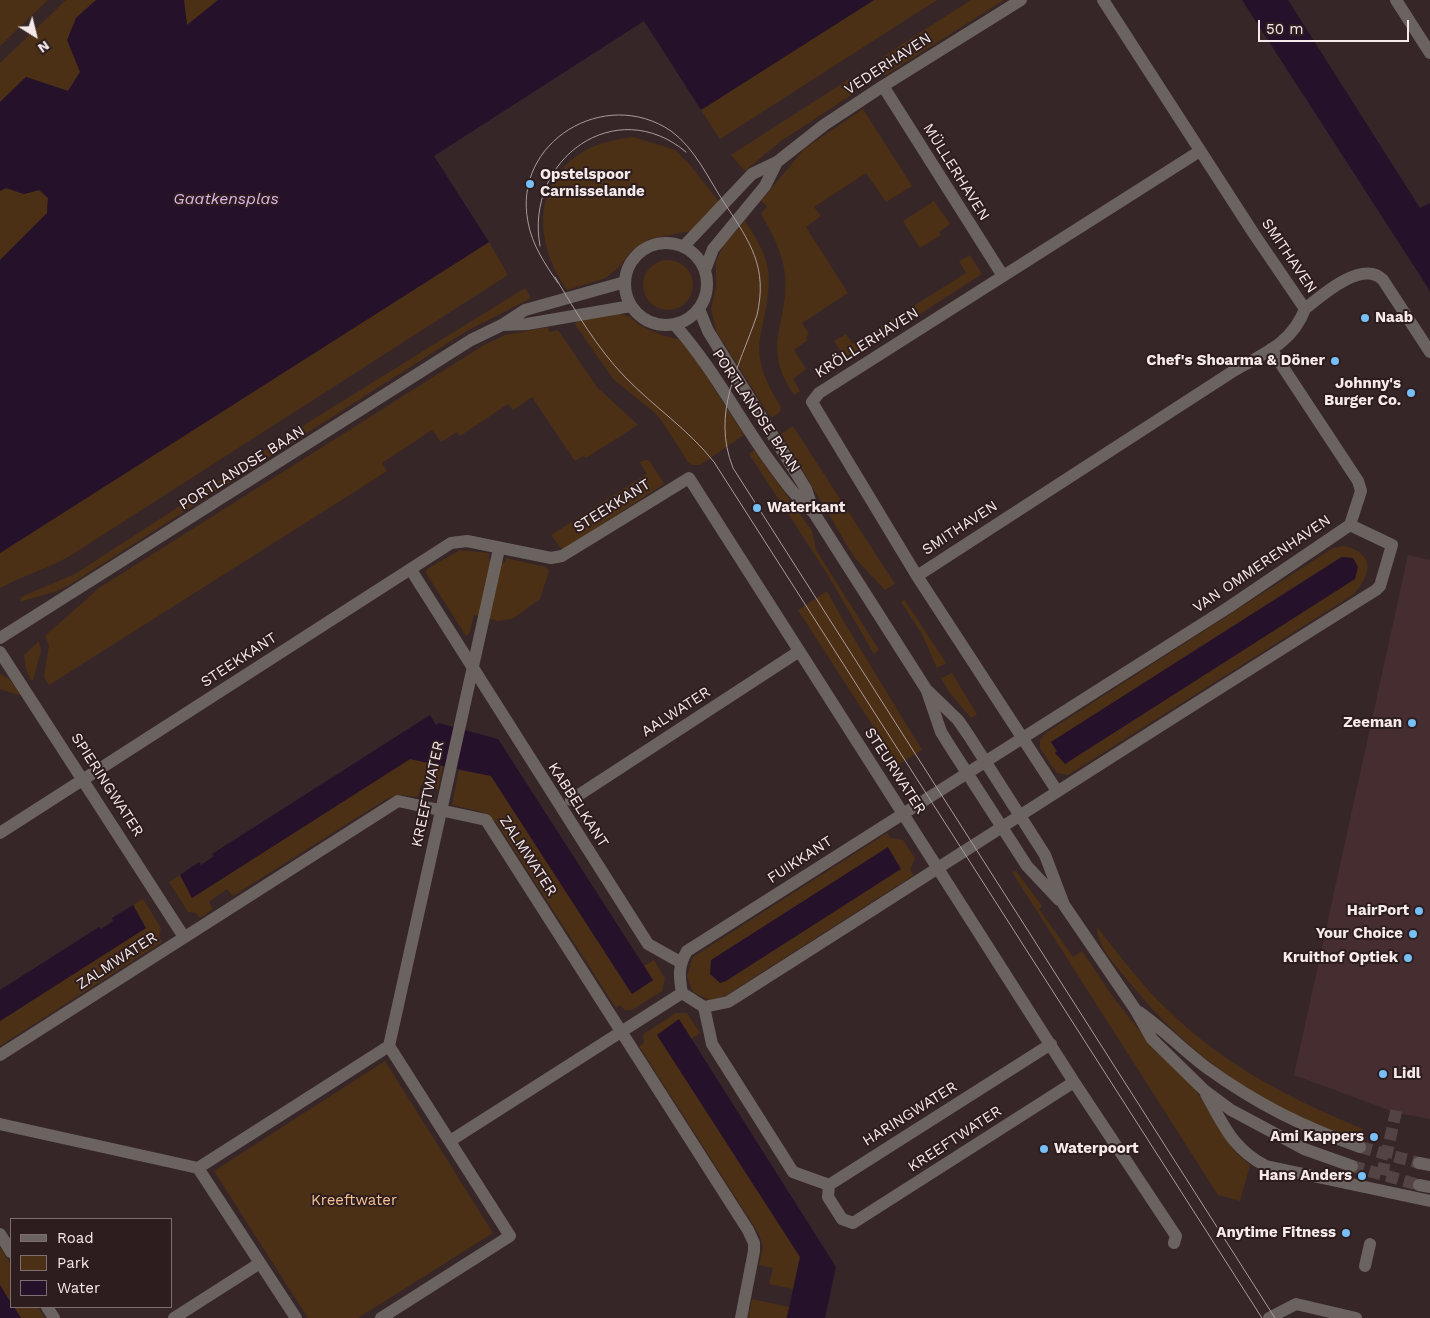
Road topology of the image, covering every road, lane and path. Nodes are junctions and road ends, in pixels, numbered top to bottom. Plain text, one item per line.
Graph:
1 (1021, 0) edge
2 (1103, 0) edge
3 (1396, 0) edge
4 (1430, 53) edge
5 (883, 86) junction
6 (1200, 151) junction
7 (776, 162) junction
8 (683, 247) junction
9 (705, 270) junction
10 (1003, 276) junction
11 (625, 282) junction
12 (631, 306) junction
13 (699, 309) junction
14 (1305, 309) junction
15 (674, 324) junction
16 (502, 325) junction
17 (1272, 349) junction
18 (1430, 352) edge
19 (688, 478) joint
20 (814, 513) junction
21 (1350, 525) junction
22 (499, 549) junction
23 (411, 570) junction
24 (917, 576) junction
25 (0, 638) edge
26 (0, 652) edge
27 (798, 652) junction
28 (473, 666) junction
29 (926, 688) junction
30 (1022, 736) junction
31 (984, 760) junction
32 (967, 772) junction
33 (84, 778) junction
34 (1057, 791) junction
35 (571, 800) dead end
36 (441, 810) junction
37 (903, 814) junction
38 (1020, 816) junction
39 (1002, 828) junction
40 (0, 833) edge
41 (939, 868) junction
42 (1064, 905) junction
43 (184, 937) junction
44 (680, 962) junction
45 (682, 993) junction
46 (704, 1006) junction
47 (1135, 1009) junction
48 (621, 1032) junction
49 (1051, 1044) junction
50 (389, 1046) junction
51 (0, 1055) edge
52 (1074, 1082) junction
53 (1204, 1090) junction
54 (0, 1124) edge
55 (450, 1141) junction
56 (1360, 1147) tunnel mouth
57 (1352, 1166) tunnel mouth
58 (198, 1168) junction
59 (829, 1185) junction
60 (1430, 1201) edge
61 (0, 1234) edge
62 (1174, 1243) dead end
63 (1370, 1244) dead end
64 (10, 1250) edge
65 (260, 1263) junction
66 (1365, 1266) dead end
67 (174, 1318) edge
68 (296, 1318) edge
69 (381, 1318) edge
70 (741, 1318) edge
71 (1269, 1318) edge
72 (1356, 1318) edge

1 - 5 street, VEDERHAVEN
2 - 6 street, SMITHAVEN
3 - 4 street
5 - 7 street, VEDERHAVEN
5 - 10 street, MÜLLERHAVEN
6 - 10 street, KRÖLLERHAVEN
6 - 14 street, SMITHAVEN
7 - 8 street, VEDERHAVEN
7 - 9 street, VEDERHAVEN
8 - 9 street
8 - 11 street
9 - 13 street
10 - 24 street, KRÖLLERHAVEN
11 - 12 street
11 - 16 street, PORTLANDSE BAAN
12 - 15 street
12 - 16 street, PORTLANDSE BAAN
13 - 15 street
13 - 20 street, PORTLANDSE BAAN
14 - 17 street, SMITHAVEN
14 - 18 street
15 - 20 street, PORTLANDSE BAAN
16 - 25 street, PORTLANDSE BAAN
17 - 21 street
17 - 24 street, SMITHAVEN
19 - 22 street, STEEKKANT
19 - 27 street, STEURWATER
20 - 29 street, PORTLANDSE BAAN
21 - 30 street, VAN OMMERENHAVEN
21 - 34 street, VAN OMMERENHAVEN
22 - 23 street, STEEKKANT
22 - 28 street, KREEFTWATER
23 - 28 street, KABBELKANT
23 - 33 street, STEEKKANT
24 - 30 street, KRÖLLERHAVEN
26 - 33 street, SPIERINGWATER
27 - 35 street, AALWATER
27 - 37 street, STEURWATER
28 - 36 street, KREEFTWATER
28 - 44 street, KABBELKANT
29 - 31 street, PORTLANDSE BAAN
29 - 32 street, PORTLANDSE BAAN
30 - 31 street, VAN OMMERENHAVEN
30 - 34 street
31 - 32 street
31 - 38 street, PORTLANDSE BAAN
32 - 37 street, FUIKKANT
32 - 39 street, PORTLANDSE BAAN
33 - 40 street, STEEKKANT
33 - 43 street, SPIERINGWATER
34 - 38 street, VAN OMMERENHAVEN
36 - 43 street, ZALMWATER
36 - 48 street, ZALMWATER
36 - 50 street, KREEFTWATER
37 - 41 street, STEURWATER
37 - 44 street, FUIKKANT
38 - 39 street
38 - 42 street, PORTLANDSE BAAN
39 - 41 street
39 - 42 street, PORTLANDSE BAAN
41 - 46 street
41 - 49 street, STEURWATER
42 - 47 street, PORTLANDSE BAAN
43 - 51 street, ZALMWATER
44 - 45 street
45 - 46 street
45 - 48 street
46 - 59 street
47 - 53 street, PORTLANDSE BAAN
47 - 56 street, PORTLANDSE BAAN
48 - 55 street
48 - 70 street, ZALMWATER
49 - 52 street, STEURWATER
49 - 59 street, HARINGWATER
50 - 55 street
50 - 58 street
52 - 59 street, KREEFTWATER
52 - 62 street, STEURWATER
53 - 57 street, PORTLANDSE BAAN
53 - 60 street
54 - 58 street
55 - 69 street
58 - 65 street
61 - 64 street
63 - 66 street
65 - 67 street
65 - 68 street
71 - 72 street

